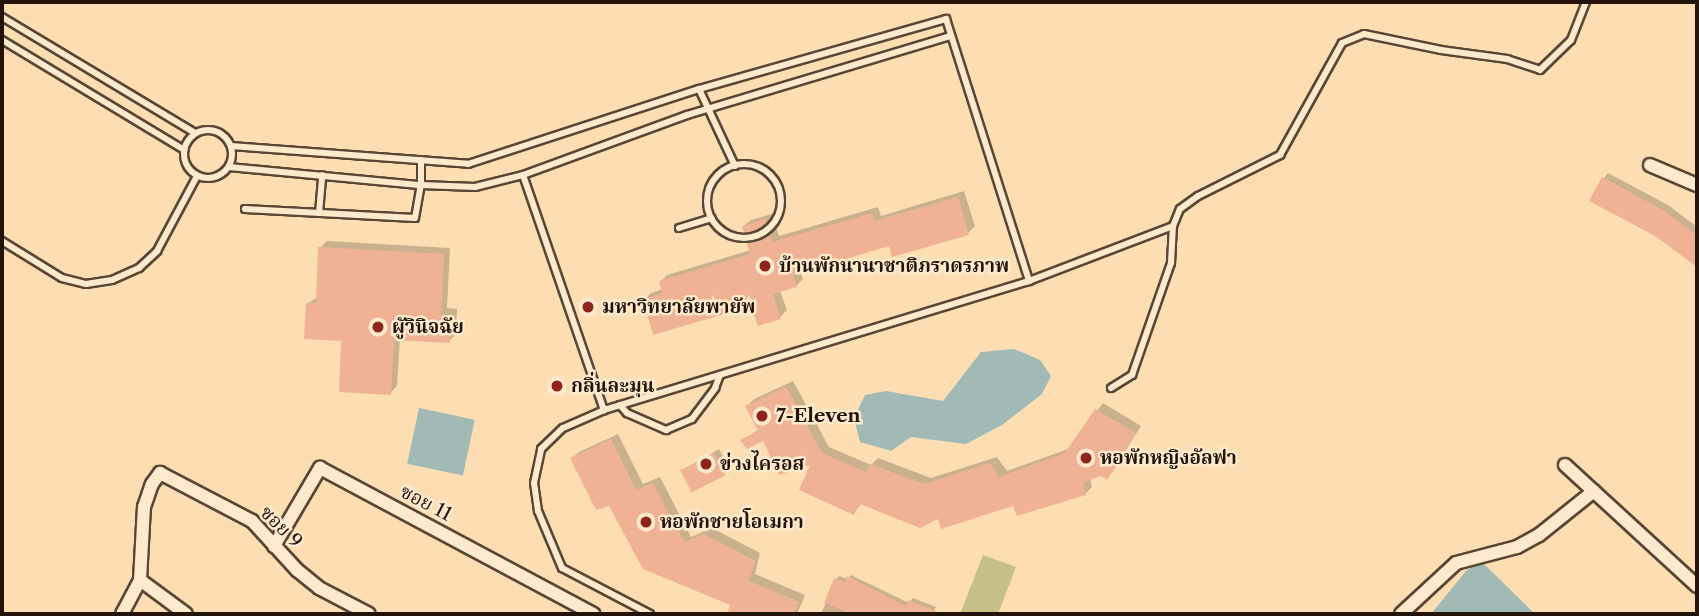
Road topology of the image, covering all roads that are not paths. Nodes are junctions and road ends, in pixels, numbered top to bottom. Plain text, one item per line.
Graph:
1 (1586, 2) edge
2 (2, 17) edge
3 (950, 36) junction
4 (2, 40) edge
5 (699, 89) junction
6 (707, 109) junction
7 (195, 133) junction
8 (231, 145) junction
9 (184, 150) junction
10 (421, 160) junction
11 (1650, 164) dead end
12 (735, 166) junction
13 (229, 167) junction
14 (322, 175) junction
15 (523, 175) junction
16 (197, 176) junction
17 (1697, 185) edge
18 (421, 186) junction
19 (246, 209) dead end
20 (319, 213) junction
21 (711, 218) junction
22 (1173, 226) junction
23 (678, 229) dead end
24 (2, 241) edge
25 (1029, 281) junction
26 (720, 375) junction
27 (1111, 388) dead end
28 (620, 405) junction
29 (604, 410) junction
30 (1565, 465) dead end
31 (1594, 491) junction
32 (274, 546) junction
33 (140, 580) junction
34 (1697, 586) edge
35 (122, 614) edge
36 (186, 614) edge
37 (369, 614) edge
38 (594, 614) edge
39 (650, 614) edge
40 (1401, 614) edge

1 - 22 lane
2 - 7 lane
3 - 5 lane
3 - 6 lane
3 - 25 lane
4 - 9 lane
5 - 6 lane
5 - 10 lane
6 - 12 lane
6 - 15 lane
7 - 8 lane
7 - 9 lane
8 - 10 lane
8 - 13 lane
9 - 16 lane
10 - 18 lane
11 - 17 street
12 - 21 lane
12 - 21 lane
13 - 14 lane
13 - 16 lane
14 - 18 lane
14 - 20 lane
15 - 18 lane
15 - 29 lane
16 - 24 lane
18 - 20 lane
19 - 20 lane
21 - 23 lane
22 - 25 lane
22 - 27 lane
25 - 26 lane
26 - 28 lane
26 - 28 lane
28 - 29 lane
29 - 39 lane
30 - 31 street
31 - 34 street
31 - 40 street
32 - 33 street, ซอย 9
32 - 37 street, ซอย 9
32 - 38 street, ซอย 11
33 - 35 street
33 - 36 street

